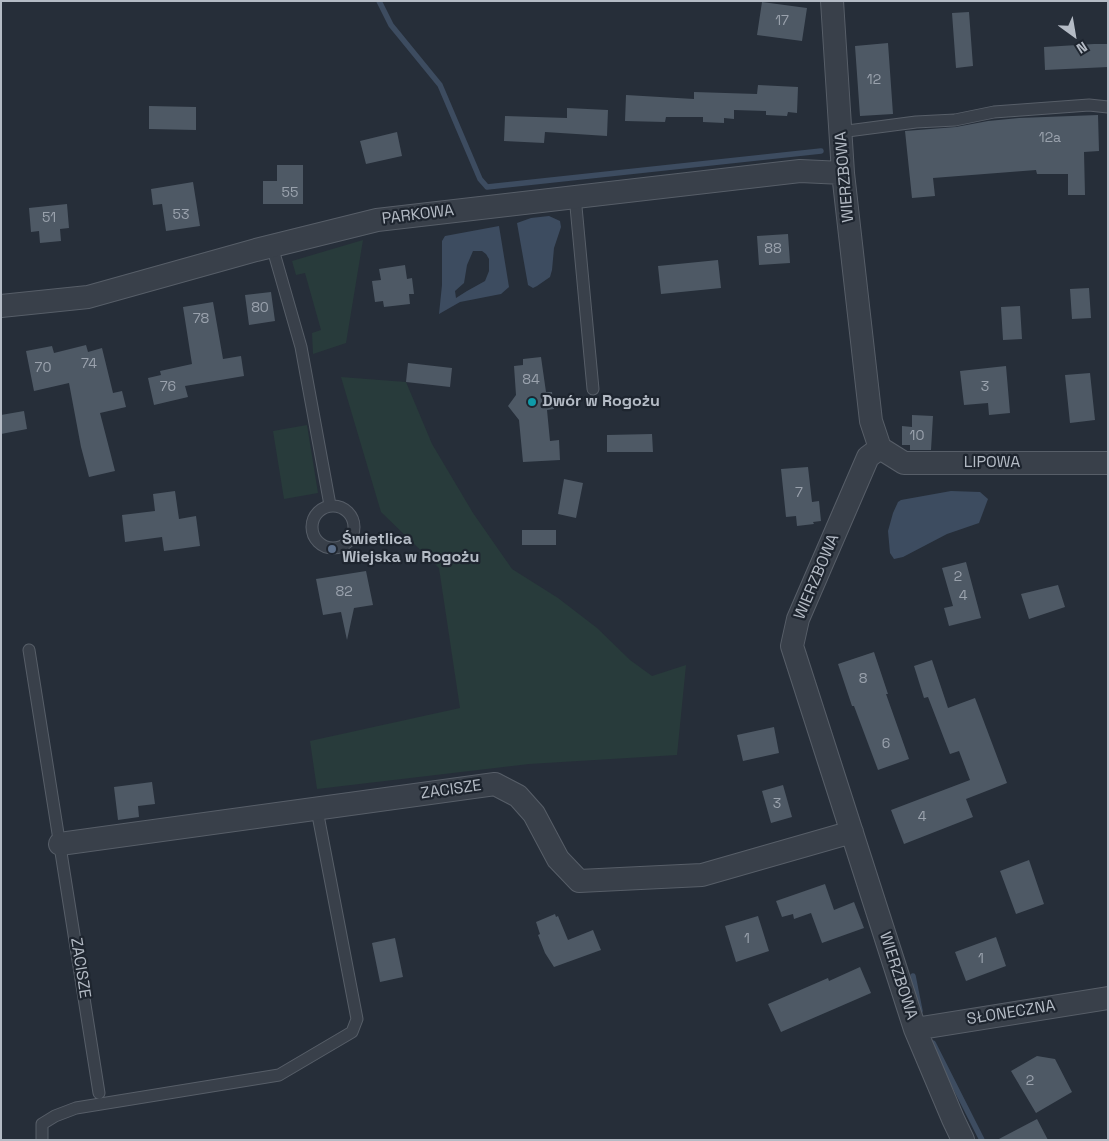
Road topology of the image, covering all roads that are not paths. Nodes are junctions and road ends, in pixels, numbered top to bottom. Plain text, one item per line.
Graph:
1 (832, 1) edge
2 (1108, 107) edge
3 (840, 132) junction
4 (843, 173) junction
5 (575, 196) junction
6 (272, 246) junction
7 (1, 306) edge
8 (593, 389) dead end
9 (880, 448) junction
10 (1108, 463) edge
11 (330, 506) dead end
12 (29, 650) dead end
13 (318, 810) junction
14 (852, 832) junction
15 (60, 844) junction
16 (1108, 998) edge
17 (914, 1029) junction
18 (99, 1092) dead end
19 (42, 1140) edge
20 (964, 1140) edge

1 - 3 street, WIERZBOWA
2 - 3 lane
3 - 4 street, WIERZBOWA
4 - 5 street, PARKOWA
4 - 9 street, WIERZBOWA
5 - 6 street, PARKOWA
5 - 8 lane
6 - 7 street, PARKOWA
6 - 11 lane
9 - 10 street, LIPOWA
9 - 14 street, WIERZBOWA
12 - 15 lane, ZACISZE
13 - 14 street, ZACISZE
13 - 15 street, ZACISZE
13 - 19 lane
14 - 17 street, WIERZBOWA
15 - 18 lane, ZACISZE
16 - 17 street, SŁONECZNA
17 - 20 street, WIERZBOWA

